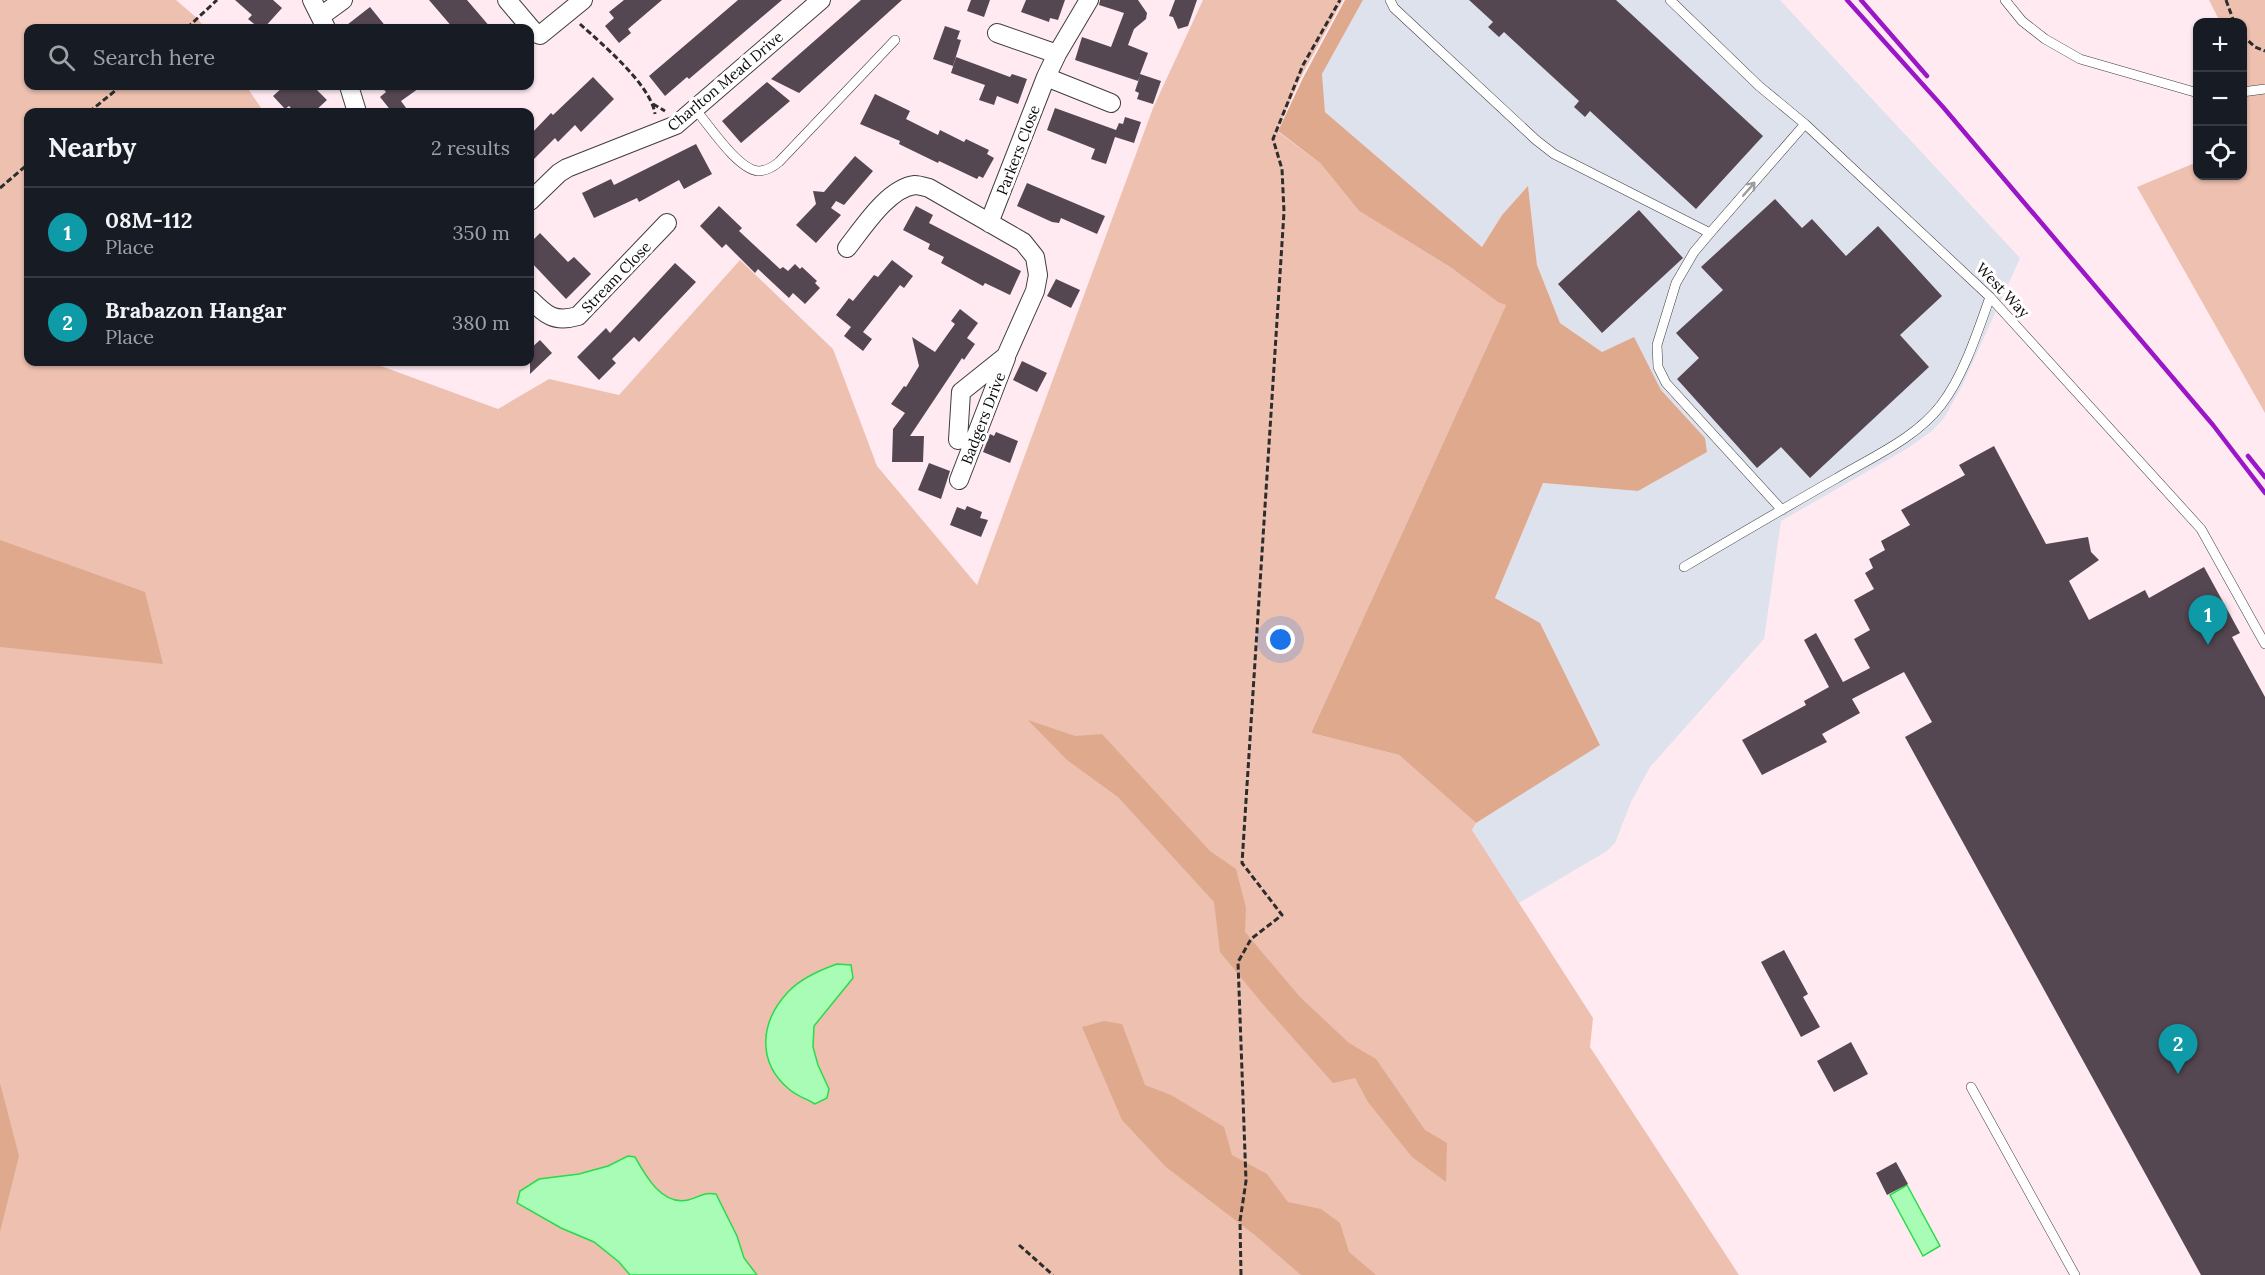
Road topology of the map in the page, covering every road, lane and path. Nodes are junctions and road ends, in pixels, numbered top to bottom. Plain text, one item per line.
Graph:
1 (217, 0) edge
2 (312, 0) edge
3 (344, 0) edge
4 (507, 0) edge
5 (583, 0) edge
6 (821, 0) edge
7 (1089, 0) edge
8 (1340, 0) edge
9 (1390, 0) edge
10 (1670, 0) edge
11 (2005, 0) edge
12 (2226, 0) edge
13 (567, 13) junction
14 (2233, 18) edge
15 (323, 22) edge
16 (191, 24) edge
17 (527, 24) edge
18 (534, 32) edge
19 (997, 33) dead end
20 (895, 40) dead end
21 (2247, 40) edge
22 (2265, 51) edge
23 (1057, 54) junction
24 (1046, 77) junction
25 (2265, 89) edge
26 (116, 90) edge
27 (351, 90) edge
28 (2247, 91) edge
29 (2193, 92) edge
30 (1111, 103) dead end
31 (94, 108) edge
32 (356, 108) edge
33 (695, 109) junction
34 (1805, 124) junction
35 (658, 134) junction
36 (24, 167) edge
37 (0, 188) edge
38 (534, 197) edge
39 (668, 223) dead end
40 (989, 223) junction
41 (1710, 233) junction
42 (847, 248) dead end
43 (1990, 297) junction
44 (534, 303) edge
45 (1006, 356) junction
46 (958, 440) dead end
47 (959, 480) dead end
48 (1782, 510) junction
49 (1684, 567) dead end
50 (2265, 644) edge
51 (1971, 1087) dead end
52 (1019, 1245) dead end
53 (1053, 1275) edge
54 (1240, 1275) edge
55 (2075, 1275) edge

1 - 16 path
2 - 15 street
3 - 15 street
4 - 17 street
5 - 13 street
6 - 33 street, Charlton Mead Drive
7 - 23 street, Parkers Close
8 - 54 path
9 - 41 lane
10 - 34 lane, West Way
11 - 29 lane
12 - 14 path
13 - 18 street
13 - 35 path
19 - 23 street
20 - 33 lane
21 - 22 path
23 - 24 street, Parkers Close
24 - 30 street
24 - 40 street, Parkers Close
25 - 28 lane
26 - 31 path
27 - 32 street
33 - 35 street, Charlton Mead Drive
41 -> 34 lane
34 - 43 lane, West Way
35 - 38 street, Charlton Mead Drive
36 - 37 path
39 - 44 street, Stream Close
40 - 42 street
40 - 45 street
41 - 48 lane
43 - 48 lane
43 - 50 lane, West Way
45 - 46 street
45 - 47 street, Badgers Drive
48 - 49 lane
51 - 55 lane
52 - 53 path

